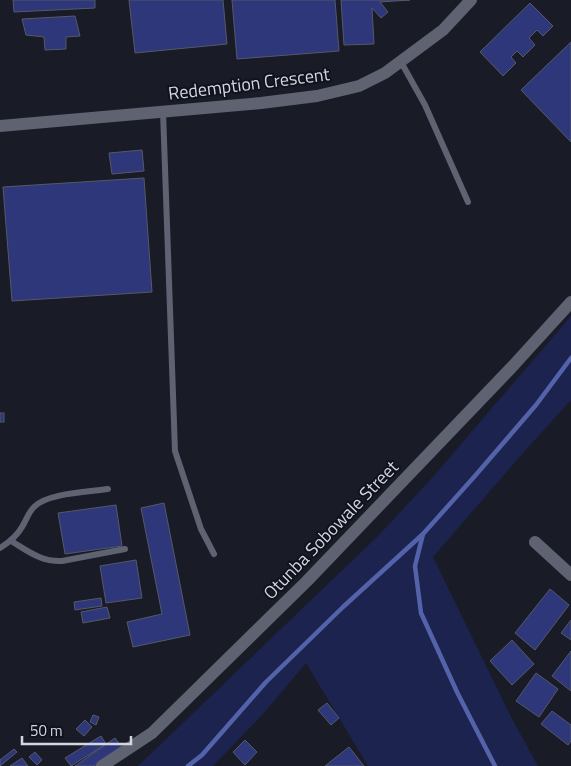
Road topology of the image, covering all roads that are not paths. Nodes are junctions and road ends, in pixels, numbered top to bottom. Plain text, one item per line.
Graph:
1 (471, 0) edge
2 (401, 62) junction
3 (163, 111) junction
4 (0, 126) edge
5 (468, 202) dead end
6 (571, 302) edge
7 (108, 489) dead end
8 (11, 541) junction
9 (535, 542) dead end
10 (0, 548) edge
11 (125, 549) dead end
12 (214, 554) dead end
13 (571, 574) edge
14 (102, 766) edge

1 - 2 street, Redemption Crescent
2 - 3 street, Redemption Crescent
2 - 5 lane
3 - 4 street, Redemption Crescent
3 - 12 lane
6 - 14 street, Otunba Sobowale Street
7 - 8 lane
8 - 10 lane
8 - 11 lane
9 - 13 street

